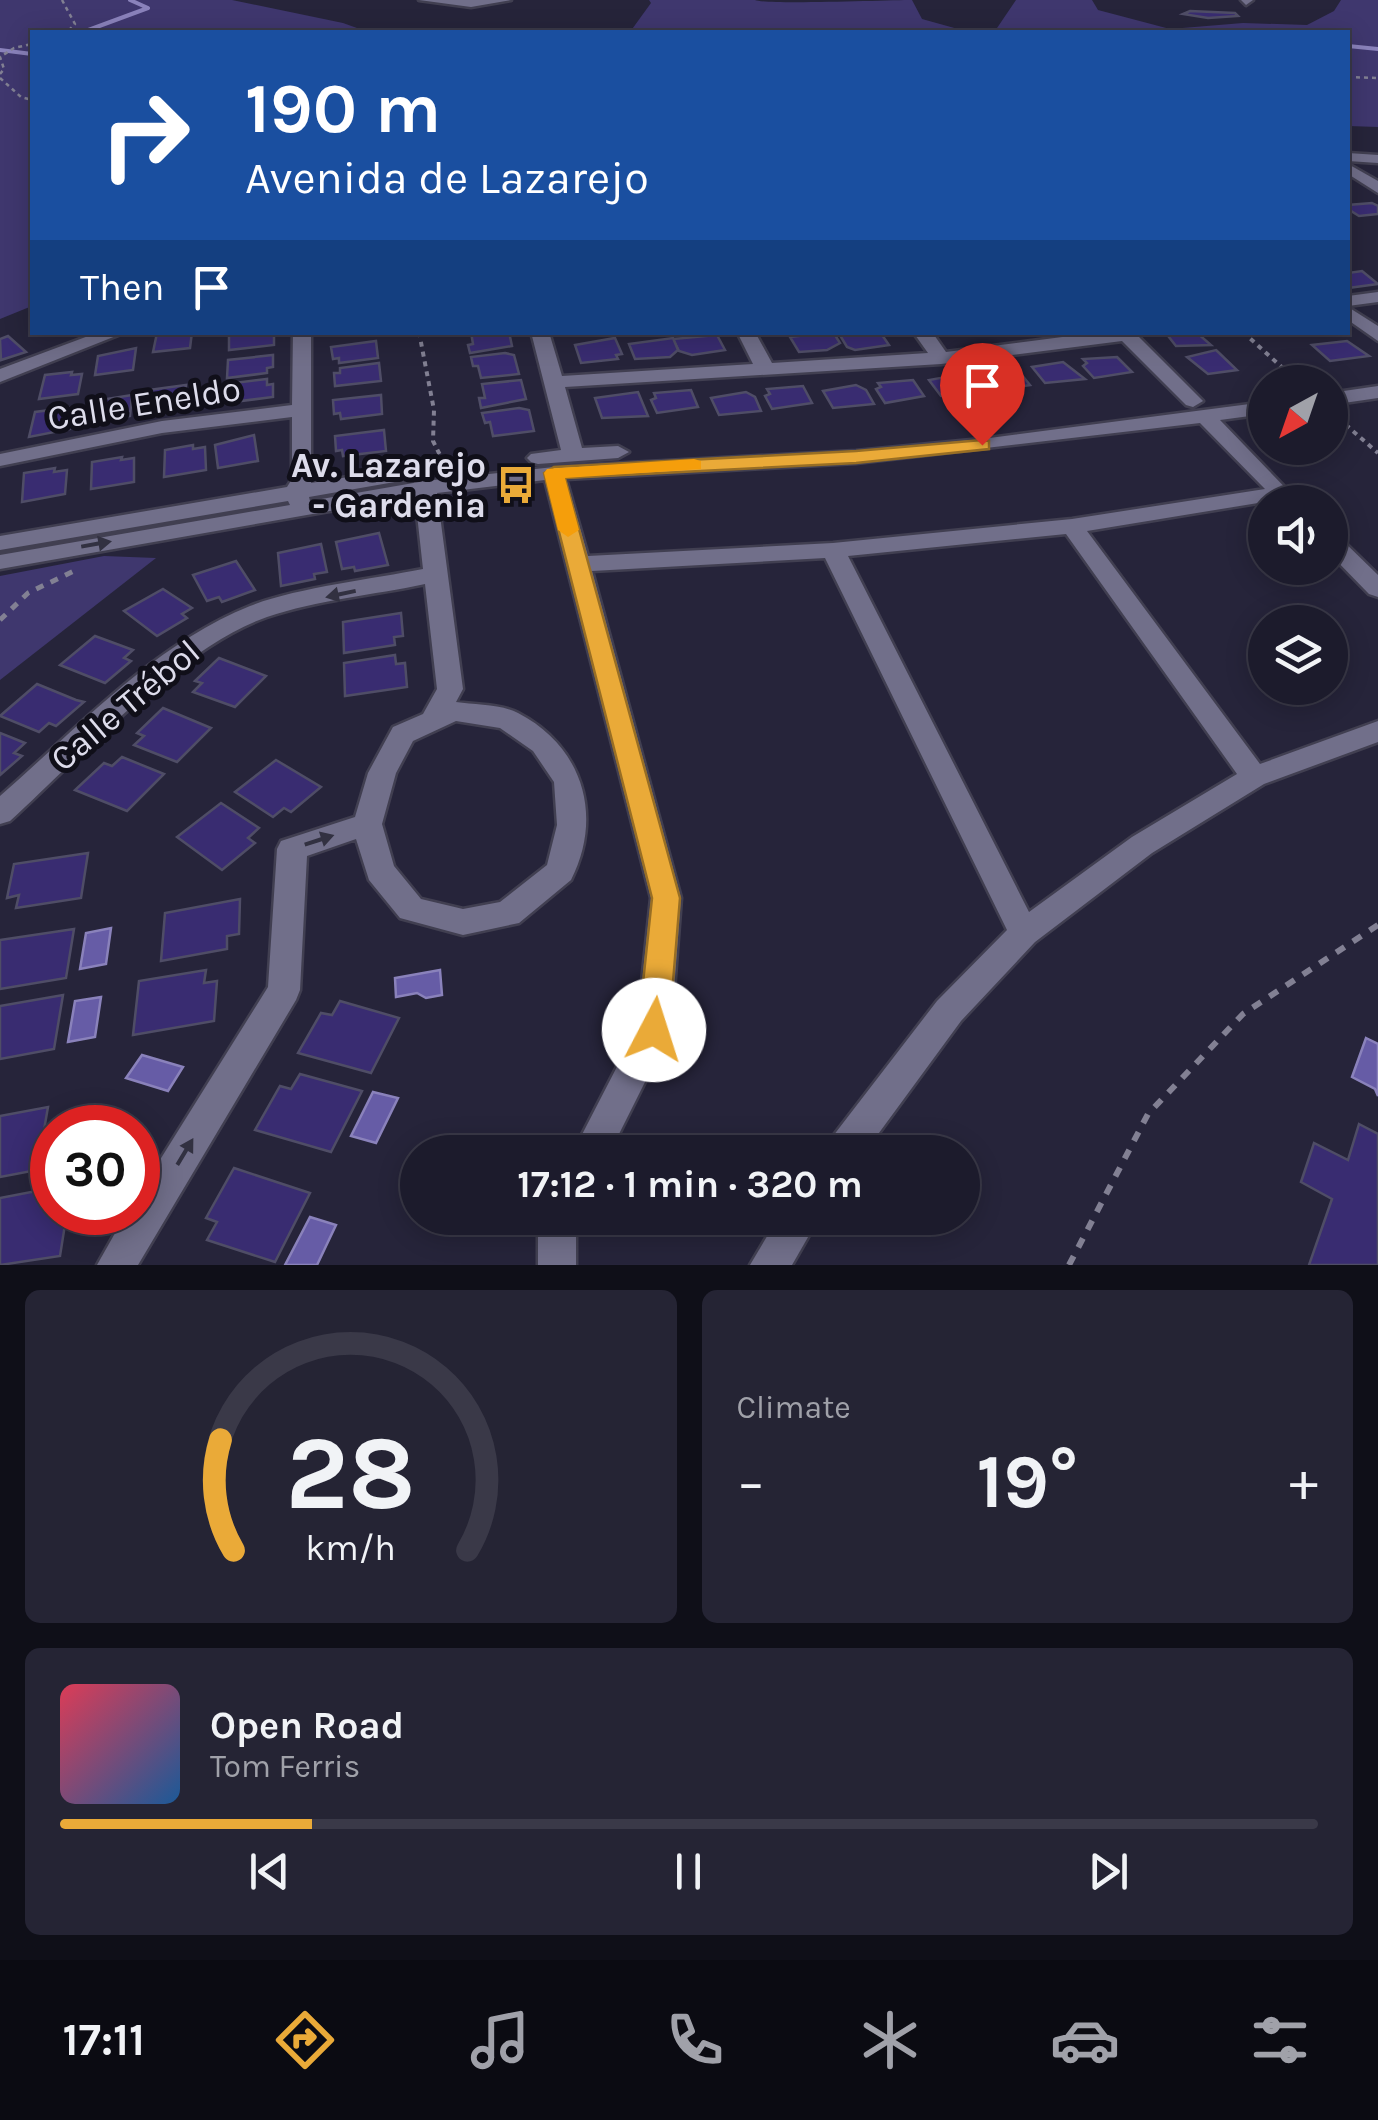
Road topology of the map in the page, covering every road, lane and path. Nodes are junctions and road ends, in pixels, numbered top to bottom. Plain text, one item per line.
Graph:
1 (62, 0) edge
2 (425, 0) edge
3 (505, 0) edge
4 (69, 30) edge
5 (30, 44) edge
6 (0, 76) edge
7 (1350, 77) edge
8 (1378, 78) edge
9 (30, 99) edge
10 (1350, 158) edge
11 (1378, 159) edge
12 (1350, 169) edge
13 (1378, 188) edge
14 (1378, 297) edge
15 (1350, 301) edge
16 (1350, 314) edge
17 (109, 335) edge
18 (302, 335) edge
19 (420, 335) edge
20 (541, 335) edge
21 (748, 335) edge
22 (924, 335) edge
23 (1117, 335) edge
24 (1126, 335) edge
25 (1247, 335) edge
26 (1378, 335) edge
27 (941, 358) junction
28 (1280, 365) edge
29 (766, 370) junction
30 (0, 376) edge
31 (1378, 377) edge
32 (1348, 381) edge
33 (554, 382) junction
34 (1378, 392) edge
35 (1248, 396) edge
36 (1348, 403) edge
37 (1199, 408) junction
38 (1248, 408) edge
39 (300, 410) junction
40 (1348, 422) edge
41 (1378, 453) edge
42 (0, 460) edge
43 (563, 463) junction
44 (442, 468) junction
45 (1273, 485) edge
46 (425, 488) junction
47 (299, 499) junction
48 (1248, 503) edge
49 (1072, 526) junction
50 (0, 542) edge
51 (833, 550) junction
52 (1348, 560) edge
53 (0, 562) edge
54 (577, 564) junction
55 (80, 568) dead end
56 (436, 574) junction
57 (1378, 589) edge
58 (0, 620) edge
59 (450, 688) junction
60 (480, 714) junction
61 (433, 718) junction
62 (1378, 731) edge
63 (1254, 778) junction
64 (0, 813) edge
65 (367, 824) junction
66 (1378, 925) edge
67 (1024, 933) junction
68 (599, 1135) edge
69 (856, 1135) edge
70 (557, 1235) edge
71 (789, 1235) edge
72 (116, 1265) edge
73 (557, 1265) edge
74 (769, 1265) edge
75 (1069, 1265) edge

1 - 4 path
2 - 3 street
5 - 6 path
6 - 9 path
7 - 8 path
10 - 11 street
12 - 13 street
14 - 15 street
16 - 26 street
17 - 30 street
18 - 39 street
19 - 44 path
20 - 33 street
21 - 29 street
22 - 27 street
23 - 27 street
24 - 37 street
25 - 28 path
27 - 29 street
29 - 33 street
31 - 32 street
33 - 43 street
34 - 36 street
35 - 37 street
37 - 38 street
37 - 43 street
37 - 45 street
39 - 42 street, Calle Eneldo
39 - 47 street
40 - 41 path
43 - 44 street
43 - 46 street
43 - 54 street
44 - 47 street
46 - 47 street
46 - 56 street
47 - 50 street
53 -> 47 street
48 - 49 street
49 - 51 street
49 - 63 street
51 - 54 street
51 - 67 street
52 - 57 street
54 - 68 street
55 - 58 path
56 - 59 street
56 -> 64 street, Calle Trébol
59 - 60 street
59 - 61 street
60 - 61 street
60 - 65 street
61 - 65 street
62 - 63 street
63 - 67 street
72 -> 65 street
66 - 75 path
67 - 69 street
70 - 73 street
71 - 74 street

